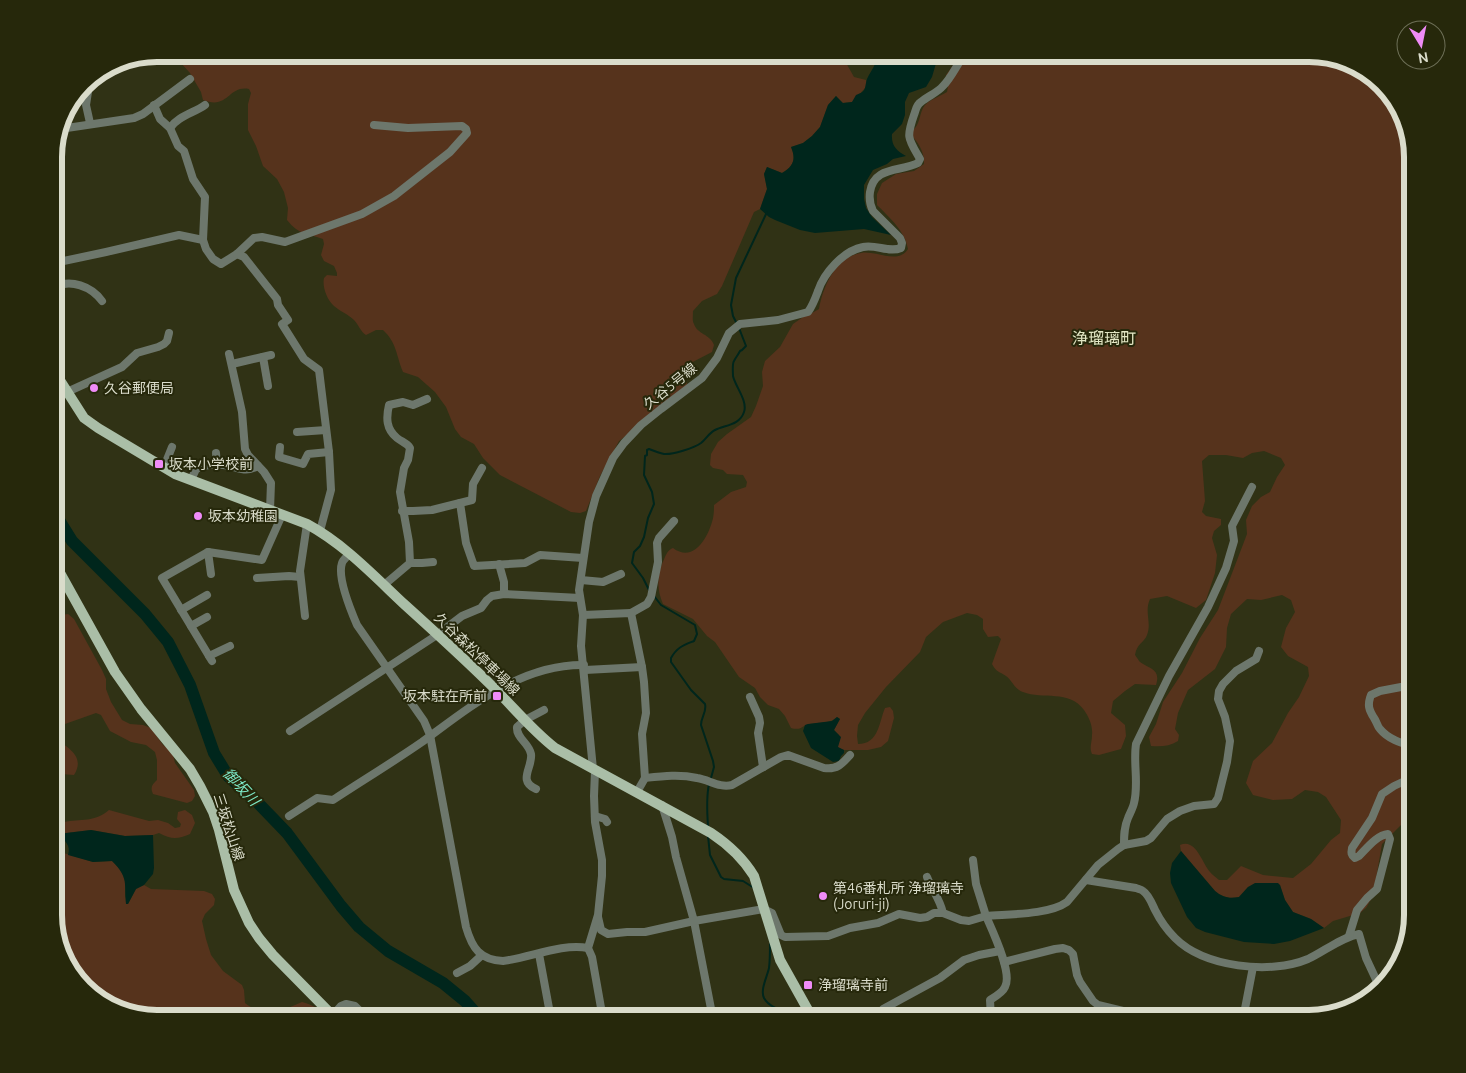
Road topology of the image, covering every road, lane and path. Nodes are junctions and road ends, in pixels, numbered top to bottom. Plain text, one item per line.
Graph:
1 (958, 62) edge
2 (190, 79) dead end
3 (88, 93) edge
4 (154, 105) junction
5 (205, 106) dead end
6 (90, 124) junction
7 (374, 125) dead end
8 (68, 128) edge
9 (170, 128) junction
10 (203, 240) junction
11 (237, 254) junction
12 (63, 261) edge
13 (63, 284) edge
14 (102, 300) dead end
15 (169, 333) dead end
16 (229, 354) dead end
17 (232, 364) junction
18 (63, 386) edge
19 (268, 386) dead end
20 (67, 392) junction
21 (427, 399) dead end
22 (326, 430) junction
23 (297, 432) dead end
24 (172, 447) dead end
25 (280, 447) dead end
26 (328, 452) junction
27 (216, 453) dead end
28 (217, 465) junction
29 (258, 466) junction
30 (164, 467) junction
31 (482, 468) dead end
32 (191, 480) junction
33 (1252, 487) dead end
34 (460, 503) junction
35 (270, 510) junction
36 (402, 510) junction
37 (282, 515) junction
38 (674, 520) dead end
39 (307, 524) junction
40 (320, 531) junction
41 (208, 552) junction
42 (349, 554) junction
43 (583, 558) junction
44 (433, 562) dead end
45 (410, 563) junction
46 (499, 564) junction
47 (211, 574) dead end
48 (621, 574) dead end
49 (300, 577) junction
50 (63, 578) edge
51 (257, 578) dead end
52 (580, 580) junction
53 (384, 586) junction
54 (504, 594) junction
55 (207, 595) dead end
56 (580, 598) junction
57 (181, 610) junction
58 (631, 613) junction
59 (583, 615) junction
60 (306, 616) dead end
61 (207, 617) dead end
62 (191, 626) junction
63 (437, 635) junction
64 (230, 646) dead end
65 (1259, 651) dead end
66 (584, 667) junction
67 (642, 667) junction
68 (387, 668) junction
69 (1400, 687) dead end
70 (496, 690) junction
71 (750, 697) dead end
72 (544, 710) dead end
73 (524, 720) junction
74 (290, 731) dead end
75 (430, 735) junction
76 (1404, 743) edge
77 (850, 755) dead end
78 (763, 767) junction
79 (593, 769) junction
80 (645, 778) junction
81 (1404, 782) edge
82 (536, 790) dead end
83 (637, 792) junction
84 (662, 805) junction
85 (289, 816) dead end
86 (595, 816) junction
87 (607, 822) dead end
88 (1124, 845) junction
89 (973, 860) dead end
90 (927, 877) dead end
91 (1086, 880) junction
92 (764, 909) junction
93 (943, 913) junction
94 (598, 915) junction
95 (986, 916) junction
96 (694, 921) junction
97 (1349, 936) junction
98 (588, 948) junction
99 (1000, 951) junction
100 (538, 954) junction
101 (482, 955) junction
102 (1004, 962) junction
103 (1253, 967) junction
104 (457, 973) dead end
105 (1377, 982) edge
106 (327, 1010) edge
107 (338, 1010) edge
108 (359, 1010) edge
109 (550, 1010) edge
110 (601, 1010) edge
111 (711, 1010) edge
112 (808, 1010) edge
113 (883, 1010) edge
114 (991, 1010) edge
115 (1116, 1010) edge
116 (1245, 1010) edge

1 - 43 street, 久谷5号線
2 - 4 street
3 - 6 street
4 - 6 street
4 - 9 street
5 - 9 street
6 - 8 street
7 - 11 street
9 - 10 street
10 - 11 street
10 - 12 street
11 - 22 street
13 - 14 street
15 - 20 street
16 - 17 street
17 - 19 street
17 - 29 street
18 - 20 main road, 久谷森松停車場線
20 - 30 main road, 久谷森松停車場線
21 - 36 street
22 - 23 street
22 - 26 street
24 - 30 street
25 - 26 street
26 - 40 street
27 - 28 street
28 - 29 street
28 - 32 street
29 - 35 street
30 - 32 main road, 久谷森松停車場線
31 - 34 street
32 - 35 main road, 久谷森松停車場線
33 - 88 street
34 - 36 street
34 - 46 street
35 - 37 main road, 久谷森松停車場線
36 - 45 street
37 - 39 main road, 久谷森松停車場線
37 - 41 street
38 - 58 street
39 - 40 main road, 久谷森松停車場線
39 - 49 street
40 - 42 main road, 久谷森松停車場線
41 - 47 street
41 - 57 street
42 - 53 main road, 久谷森松停車場線
42 - 68 street
43 - 46 street
43 - 52 street, 久谷5号線
44 - 45 street
45 - 53 street
46 - 54 street
48 - 52 street
49 - 51 street
49 - 60 street
50 - 106 main road, 三坂松山線
52 - 56 street, 久谷5号線
53 - 63 main road, 久谷森松停車場線
54 - 56 street
54 - 63 street
55 - 57 street
56 - 59 street, 久谷5号線
57 - 62 street
58 - 59 street
58 - 67 street
59 - 66 street, 久谷5号線
61 - 62 street
62 - 64 street
63 - 68 street
63 - 70 main road, 久谷森松停車場線
65 - 88 street
66 - 67 street
66 - 70 street
66 - 79 street, 久谷5号線
67 - 80 street
68 - 74 street
68 - 75 street
69 - 76 street
70 - 73 main road, 久谷森松停車場線
70 - 75 street
71 - 78 street
72 - 73 street
73 - 79 main road, 久谷森松停車場線
73 - 82 street
75 - 85 street
75 - 101 street
77 - 78 street
78 - 80 street
79 - 83 main road, 久谷森松停車場線
79 - 86 street, 久谷5号線
80 - 83 street
81 - 97 street
83 - 84 main road, 久谷森松停車場線
84 - 92 main road, 久谷森松停車場線
84 - 96 street
86 - 87 street
86 - 94 street, 久谷5号線
88 - 91 street
89 - 95 street
90 - 93 street
91 - 95 street
91 - 103 street
92 - 93 street
92 - 96 street
92 - 112 main road, 久谷森松停車場線
93 - 95 street
94 - 96 street
94 - 98 street, 久谷5号線
95 - 99 street
96 - 111 street
97 - 103 street
97 - 105 street
98 - 100 street
98 - 110 street
99 - 102 street
99 - 113 street
100 - 101 street
100 - 109 street
101 - 104 street
102 - 114 street
102 - 115 street
103 - 116 street
107 - 108 street

